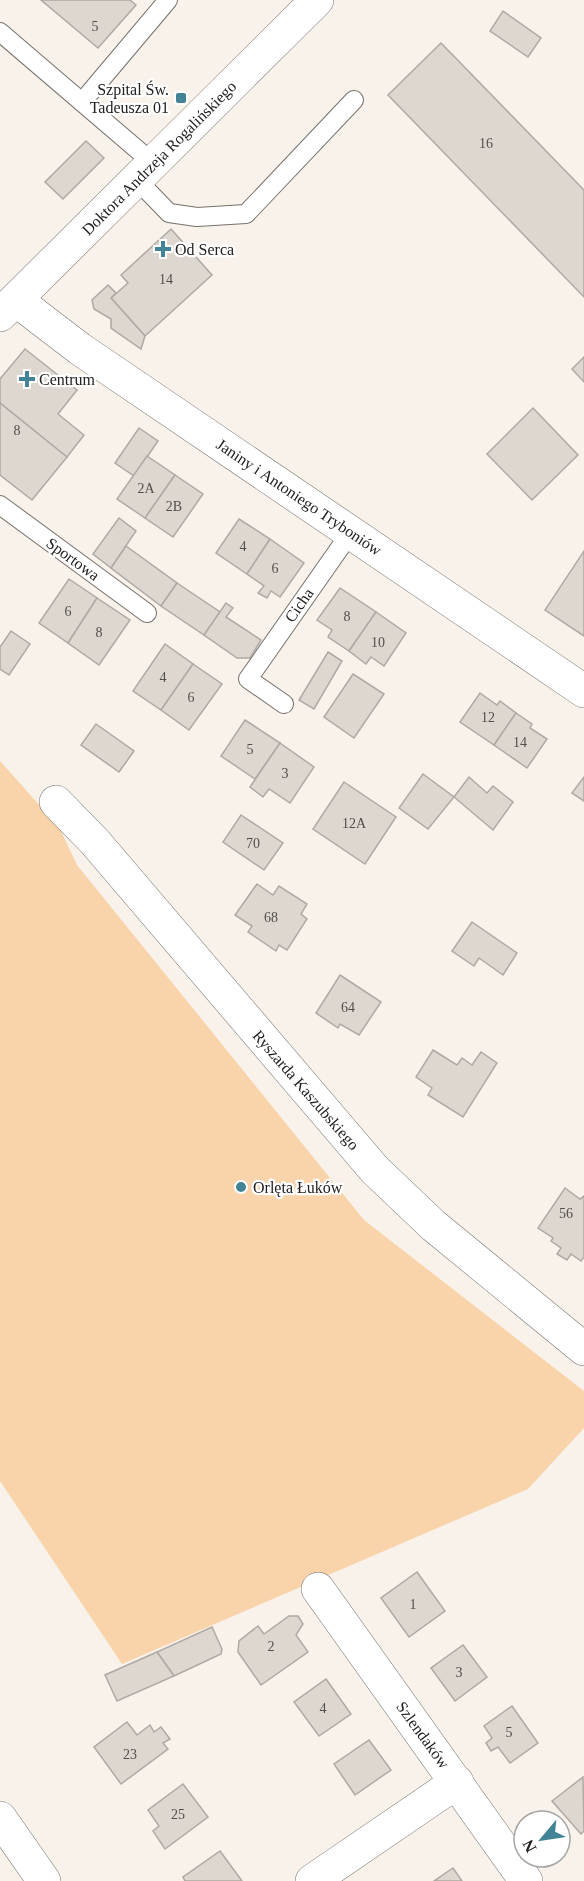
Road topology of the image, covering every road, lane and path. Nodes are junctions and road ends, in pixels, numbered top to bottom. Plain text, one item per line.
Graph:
1 (168, 0) edge
2 (317, 0) edge
3 (0, 32) edge
4 (354, 100) dead end
5 (82, 102) junction
6 (145, 172) junction
7 (8, 308) edge
8 (0, 505) edge
9 (351, 532) junction
10 (147, 613) dead end
11 (584, 691) edge
12 (284, 704) dead end
13 (56, 802) dead end
14 (584, 1349) edge
15 (318, 1589) dead end
16 (457, 1782) junction
17 (0, 1818) edge
18 (44, 1881) edge
19 (312, 1881) edge
20 (526, 1881) edge

1 - 5 lane
2 - 6 street, Doktora Andrzeja Rogalińskiego
3 - 5 lane
4 - 6 lane
5 - 6 lane
6 - 7 street, Doktora Andrzeja Rogalińskiego
7 - 9 street, Janiny i Antoniego Tryboniów
8 - 10 lane, Sportowa
9 - 11 street, Janiny i Antoniego Tryboniów
9 - 12 lane, Cicha
13 - 14 street, Ryszarda Kaszubskiego
15 - 16 street, Szlendaków
16 - 19 street
16 - 20 street, Szlendaków
17 - 18 street

